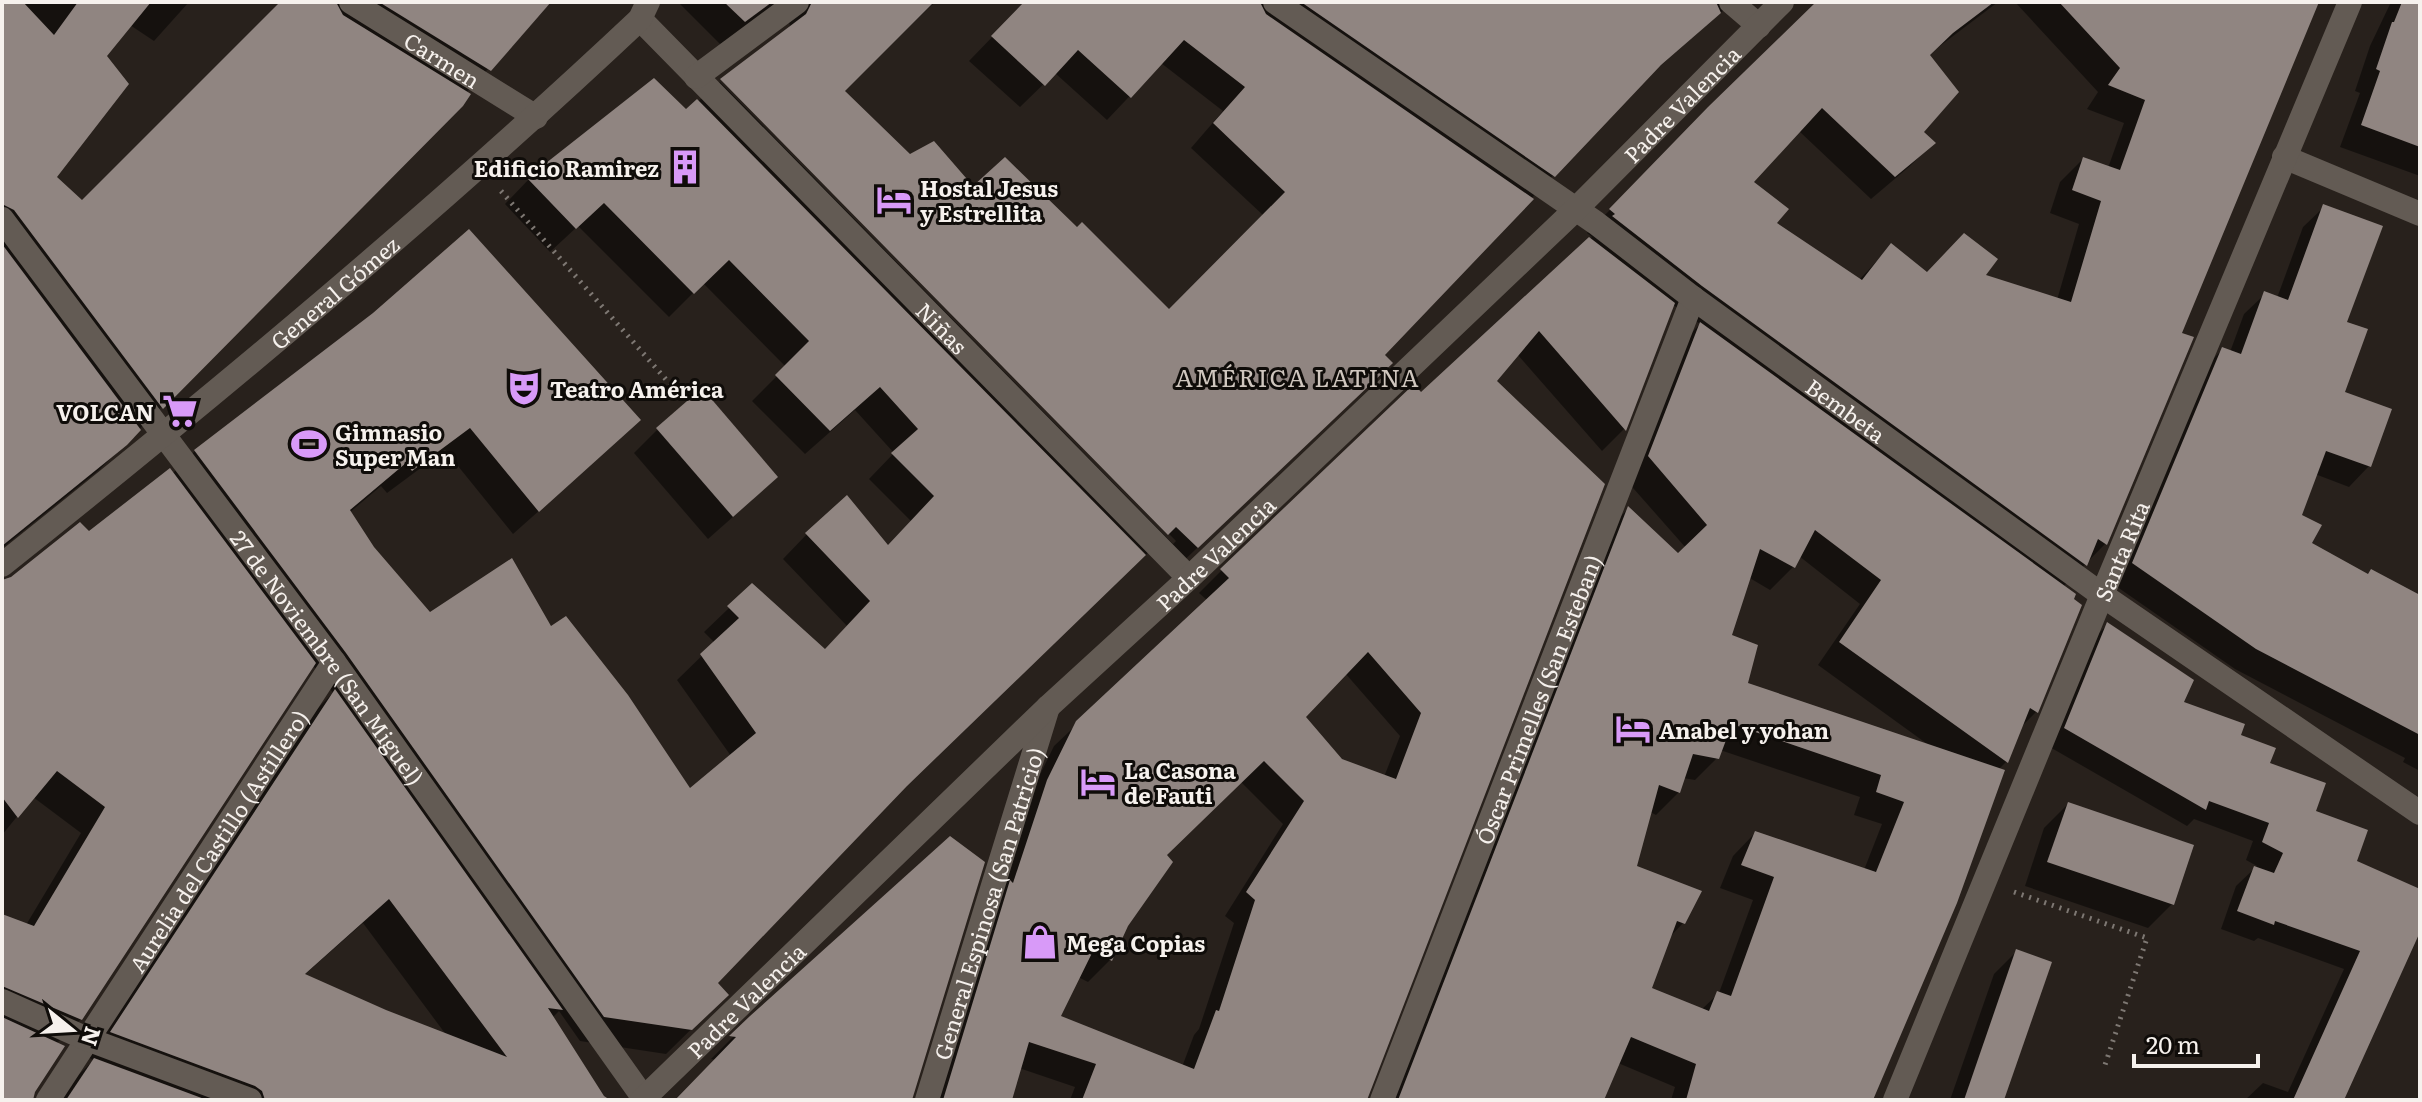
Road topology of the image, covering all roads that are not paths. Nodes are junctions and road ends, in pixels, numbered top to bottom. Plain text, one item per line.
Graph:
1 (351, 2) edge
2 (797, 2) edge
3 (1275, 2) edge
4 (1731, 2) edge
5 (1782, 2) edge
6 (2350, 2) edge
7 (644, 10) edge
8 (1759, 26) junction
9 (696, 77) junction
10 (536, 117) junction
11 (2284, 157) junction
12 (1575, 210) junction
13 (2420, 214) edge
14 (2, 219) edge
15 (1693, 298) junction
16 (164, 436) junction
17 (2, 565) edge
18 (1189, 578) junction
19 (2102, 595) junction
20 (334, 662) junction
21 (1048, 707) junction
22 (2420, 813) edge
23 (2, 1001) edge
24 (87, 1039) junction
25 (644, 1099) edge
26 (48, 1100) edge
27 (250, 1100) edge
28 (927, 1100) edge
29 (1382, 1100) edge
30 (1895, 1100) edge

1 - 10 street, Carmen
2 - 9 street
3 - 12 street, Bembeta
4 - 8 street
5 - 8 street, Padre Valencia
6 - 11 street, Santa Rita
7 - 9 street, Niñas
7 - 10 street, General Gómez
8 - 12 street, Padre Valencia
9 - 18 street, Niñas
10 - 16 street, General Gómez
11 - 13 street
11 - 19 street, Santa Rita
12 - 15 street, Bembeta
12 - 18 street, Padre Valencia
14 - 16 street, 27 de Noviembre (San Miguel)
15 - 19 street, Bembeta
15 - 29 street, Óscar Primelles (San Esteban)
16 - 17 street, General Gómez
16 - 20 street, 27 de Noviembre (San Miguel)
18 - 21 street, Padre Valencia
19 - 22 street, Bembeta
19 - 30 street, Santa Rita
20 - 24 street, Aurelia del Castillo (Astillero)
20 - 25 street, 27 de Noviembre (San Miguel)
21 - 25 street, Padre Valencia
21 - 28 street, General Espinosa (San Patricio)
23 - 24 street
24 - 26 street, Aurelia del Castillo (Astillero)
24 - 27 street

